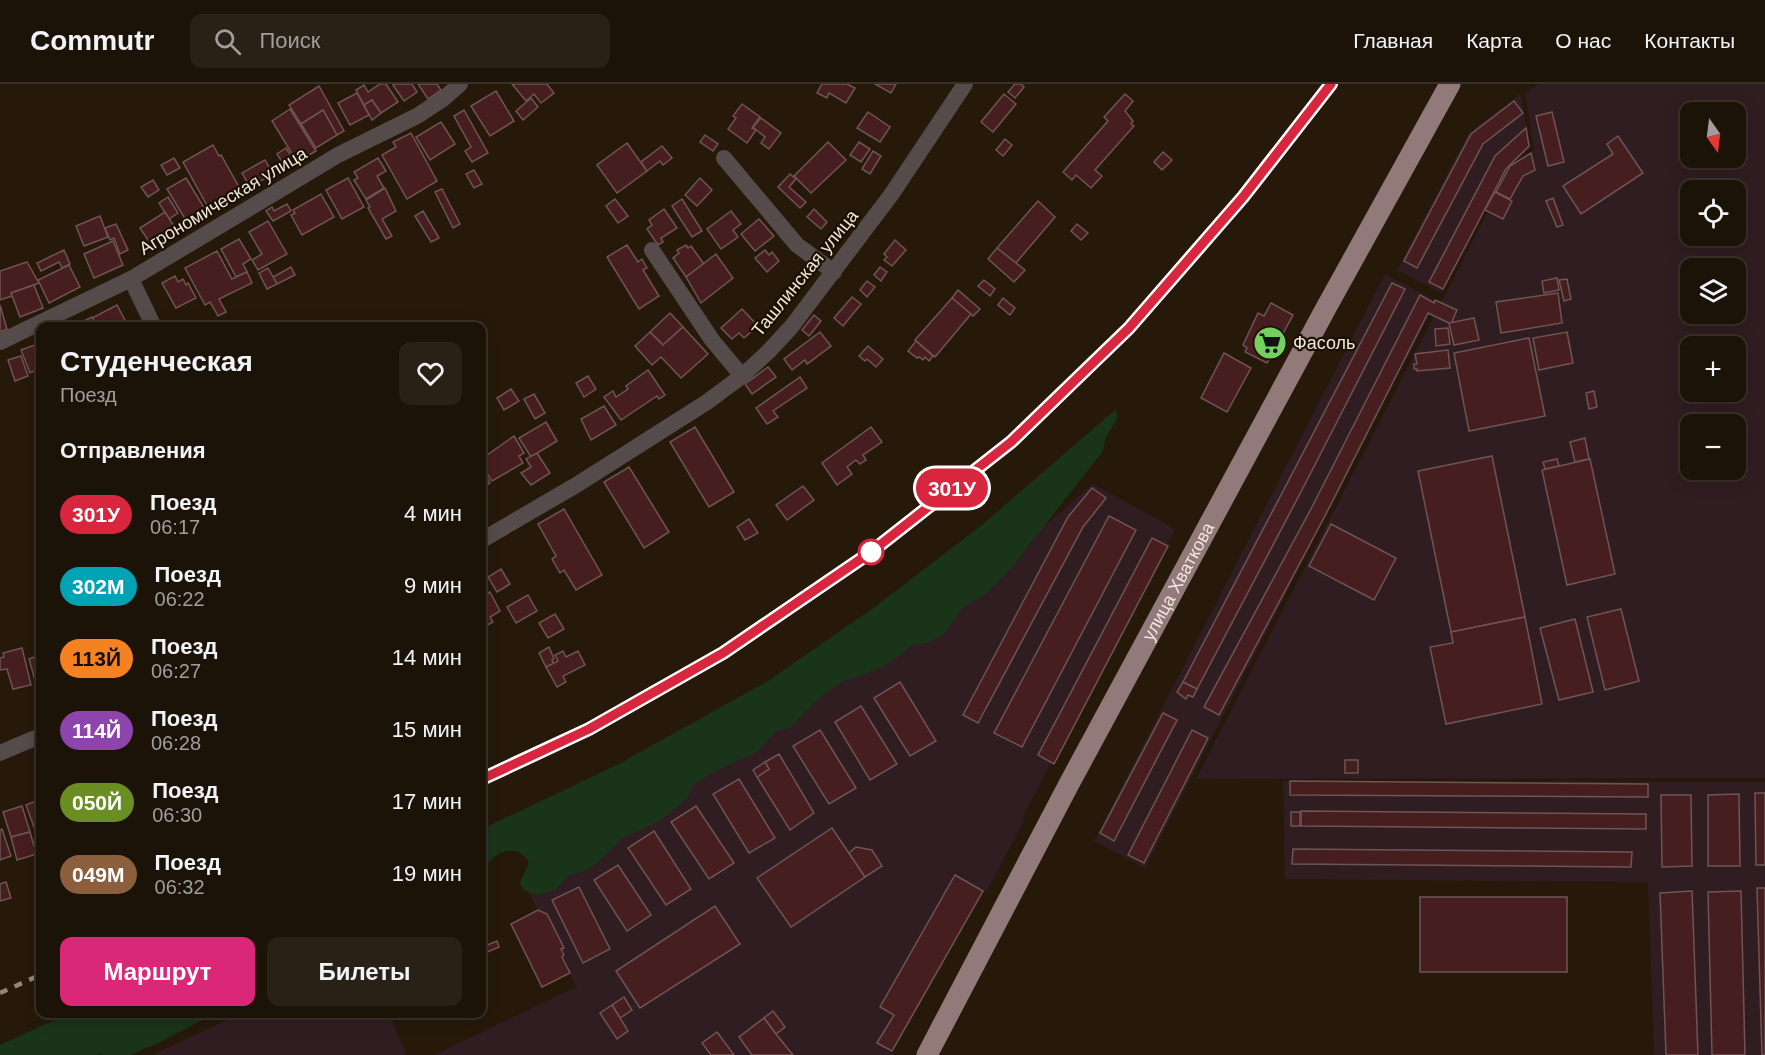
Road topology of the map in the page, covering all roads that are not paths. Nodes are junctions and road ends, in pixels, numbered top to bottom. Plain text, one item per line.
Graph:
1 (460, 84) edge
2 (965, 84) edge
3 (1450, 84) edge
4 (724, 158) dead end
5 (652, 250) dead end
6 (834, 272) junction
7 (131, 279) junction
8 (42, 322) edge
9 (152, 322) edge
10 (36, 325) edge
11 (0, 342) edge
12 (742, 376) junction
13 (486, 538) edge
14 (36, 738) edge
15 (0, 753) edge
16 (927, 1055) edge

1 - 7 street, Агрономическая улица
2 - 6 street, Ташлинская улица
3 - 16 main road, улица Хваткова
4 - 6 street
5 - 12 street
6 - 12 street, Ташлинская улица
7 - 8 street, Агрономическая улица
7 - 9 street
10 - 11 street, Агрономическая улица
12 - 13 street, Ташлинская улица
14 - 15 street

